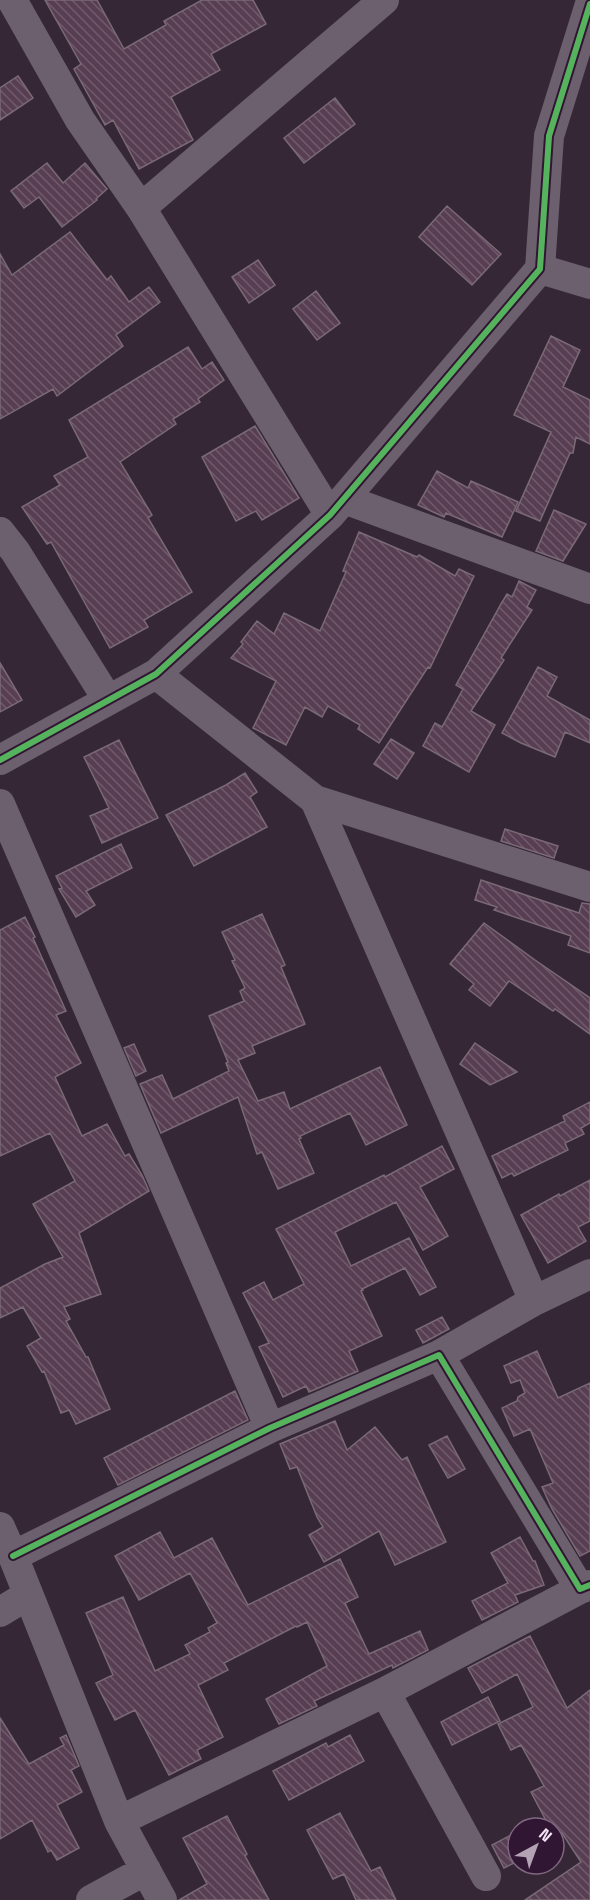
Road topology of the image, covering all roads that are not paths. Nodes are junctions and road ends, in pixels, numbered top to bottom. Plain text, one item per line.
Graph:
1 (12, 0) edge
2 (384, 0) edge
3 (590, 4) edge
4 (141, 208) junction
5 (540, 269) junction
6 (590, 284) edge
7 (337, 507) junction
8 (0, 532) edge
9 (590, 589) edge
10 (156, 674) junction
11 (108, 700) junction
12 (0, 760) edge
13 (315, 800) junction
14 (0, 804) edge
15 (590, 887) edge
16 (590, 1274) edge
17 (534, 1301) junction
18 (439, 1355) junction
19 (270, 1428) junction
20 (0, 1527) edge
21 (13, 1556) junction
22 (585, 1587) edge
23 (28, 1595) junction
24 (0, 1612) edge
25 (385, 1692) junction
26 (119, 1821) junction
27 (146, 1870) junction
28 (486, 1876) dead end
29 (91, 1900) edge
30 (162, 1900) edge

1 - 4 street
2 - 4 street
3 - 5 street
4 - 7 street
5 - 6 street
5 - 7 street
7 - 9 street
7 - 10 street
8 - 11 street
10 - 11 street
10 - 13 street
11 - 12 street
13 - 15 street
13 - 17 street
14 - 19 street
16 - 17 street
17 - 18 street
18 - 19 street
18 - 22 street
19 - 21 street
20 - 21 street
21 - 23 street
22 - 25 street
23 - 24 street
23 - 26 street
25 - 26 street
25 - 28 street
26 - 27 street
27 - 29 street
27 - 30 street

